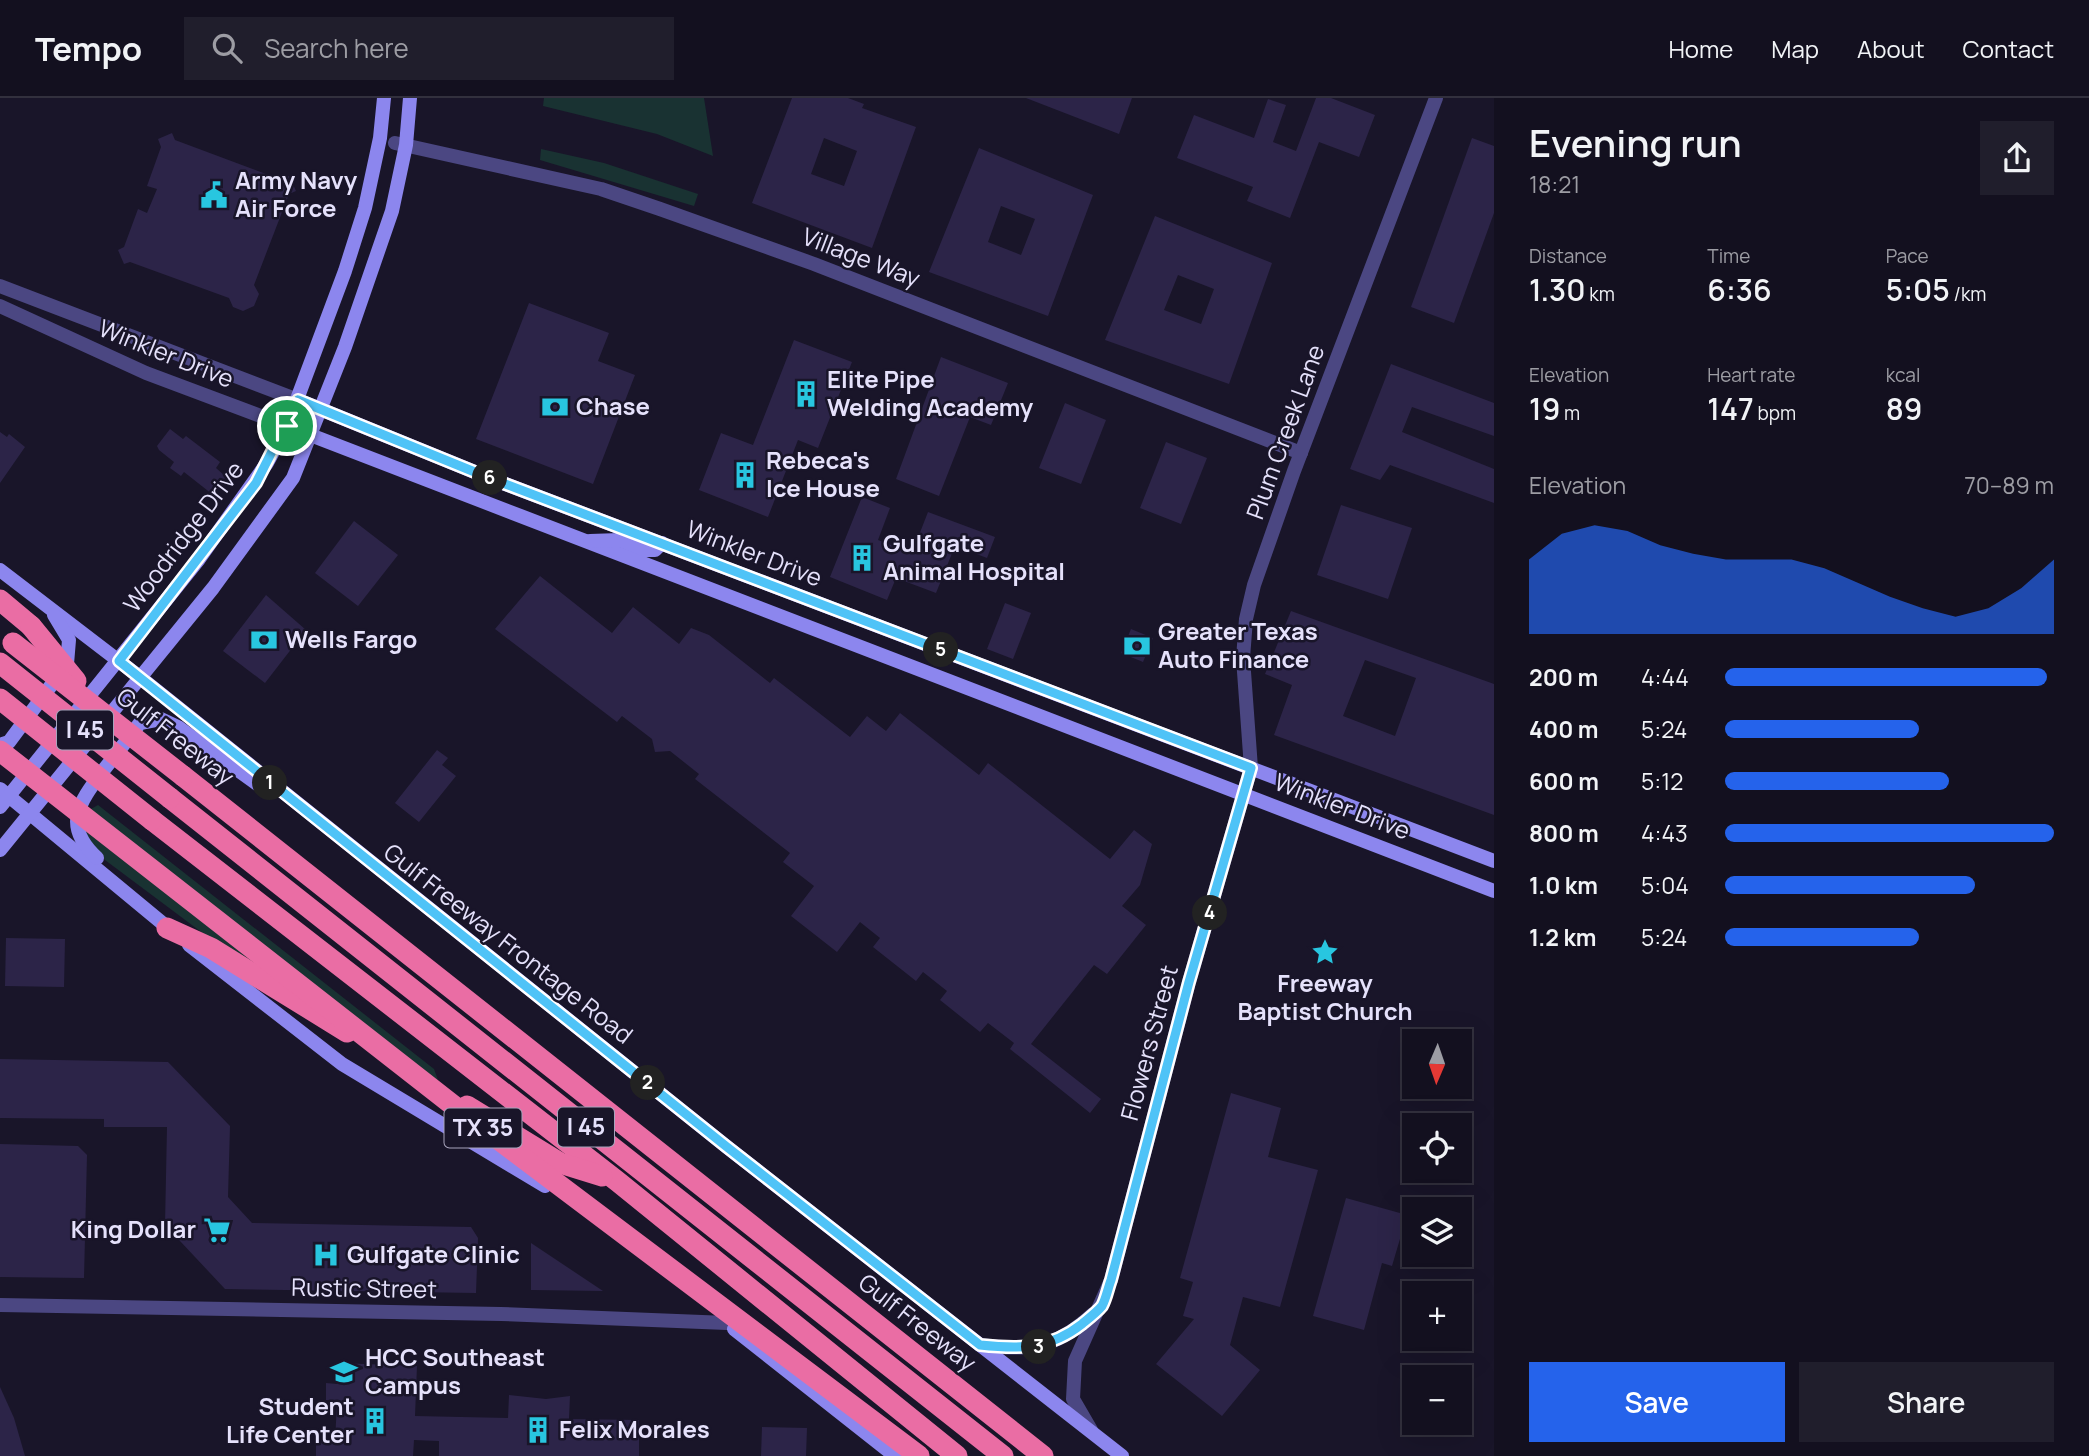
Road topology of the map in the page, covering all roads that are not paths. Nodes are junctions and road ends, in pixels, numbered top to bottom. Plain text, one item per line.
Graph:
1 (384, 98) edge
2 (410, 98) edge
3 (1436, 98) edge
4 (400, 144) junction
5 (0, 286) edge
6 (0, 306) edge
7 (298, 400) junction
8 (322, 410) junction
9 (287, 426) junction
10 (311, 435) junction
11 (1301, 453) junction
12 (487, 477) junction
13 (551, 501) junction
14 (478, 502) junction
15 (540, 526) junction
16 (582, 541) junction
17 (662, 544) junction
18 (0, 570) edge
19 (779, 588) junction
20 (0, 600) edge
21 (44, 602) junction
22 (768, 612) junction
23 (7, 638) edge
24 (119, 661) junction
25 (0, 663) edge
26 (976, 663) junction
27 (141, 678) junction
28 (965, 688) junction
29 (0, 699) edge
30 (104, 714) junction
31 (0, 745) edge
32 (0, 751) edge
33 (1251, 768) junction
34 (1245, 794) junction
35 (3, 798) edge
36 (29, 811) junction
37 (305, 811) junction
38 (0, 850) edge
39 (1494, 861) edge
40 (114, 882) junction
41 (1494, 891) edge
42 (167, 928) junction
43 (617, 1181) junction
44 (0, 1305) edge
45 (1102, 1306) junction
46 (727, 1323) junction
47 (980, 1345) junction
48 (1093, 1433) junction
49 (895, 1456) edge
50 (919, 1456) edge
51 (957, 1456) edge
52 (1003, 1456) edge
53 (1043, 1456) edge
54 (1122, 1456) edge

1 - 7 main road, Woodridge Drive
2 - 4 main road
3 - 11 street, Plum Creek Lane
4 - 8 main road
4 - 11 street, Village Way
5 - 7 street, Winkler Drive
6 - 9 street, Winkler Drive
7 - 8 main road, Winkler Drive
7 - 9 main road, Woodridge Drive
8 - 10 main road
8 - 12 main road, Winkler Drive
9 - 10 main road, Winkler Drive
9 - 24 main road, Woodridge Drive
10 - 14 main road, Winkler Drive
10 - 27 main road
11 - 33 street, Plum Creek Lane
12 - 13 main road, Winkler Drive
12 - 14 main road
13 - 15 main road
13 - 17 main road, Winkler Drive
14 - 15 main road, Winkler Drive
15 - 16 main road, Winkler Drive
16 - 17 main road
16 - 22 main road, Winkler Drive
17 - 19 main road, Winkler Drive
18 - 21 main road, Gulf Freeway Frontage Road
19 - 22 main road
19 - 26 main road, Winkler Drive
20 - 30 highway, bridge
21 - 24 main road, Gulf Freeway Frontage Road
21 - 31 main road
22 - 28 main road, Winkler Drive
23 - 30 highway, Gulf Freeway / I 45, bridge
24 - 27 main road, Gulf Freeway Frontage Road
24 - 35 main road, Woodridge Drive
25 - 52 highway, Gulf Freeway / I 45, bridge
26 - 28 main road
26 - 33 main road, Winkler Drive
27 - 36 main road
27 - 37 main road, Gulf Freeway Frontage Road
28 - 34 main road, Winkler Drive
29 - 43 highway, I 45, bridge
30 - 53 highway, Gulf Freeway / I 45, bridge
32 - 50 highway, TX 35, bridge
33 - 34 street, Plum Creek Lane
33 - 39 main road, Winkler Drive
34 - 41 main road, Winkler Drive
34 - 45 street, Flowers Street
35 - 36 main road
36 - 38 main road
36 - 40 main road
37 - 40 main road
37 - 47 main road, Gulf Freeway Frontage Road
40 - 42 main road
42 - 43 highway
42 - 46 main road
43 - 51 highway, I 45
44 - 46 street, Rustic Street
45 - 47 street
45 - 48 street, Flowers Street
46 - 49 main road
47 - 48 main road, Gulf Freeway Frontage Road
48 - 54 main road, Gulf Freeway Frontage Road

